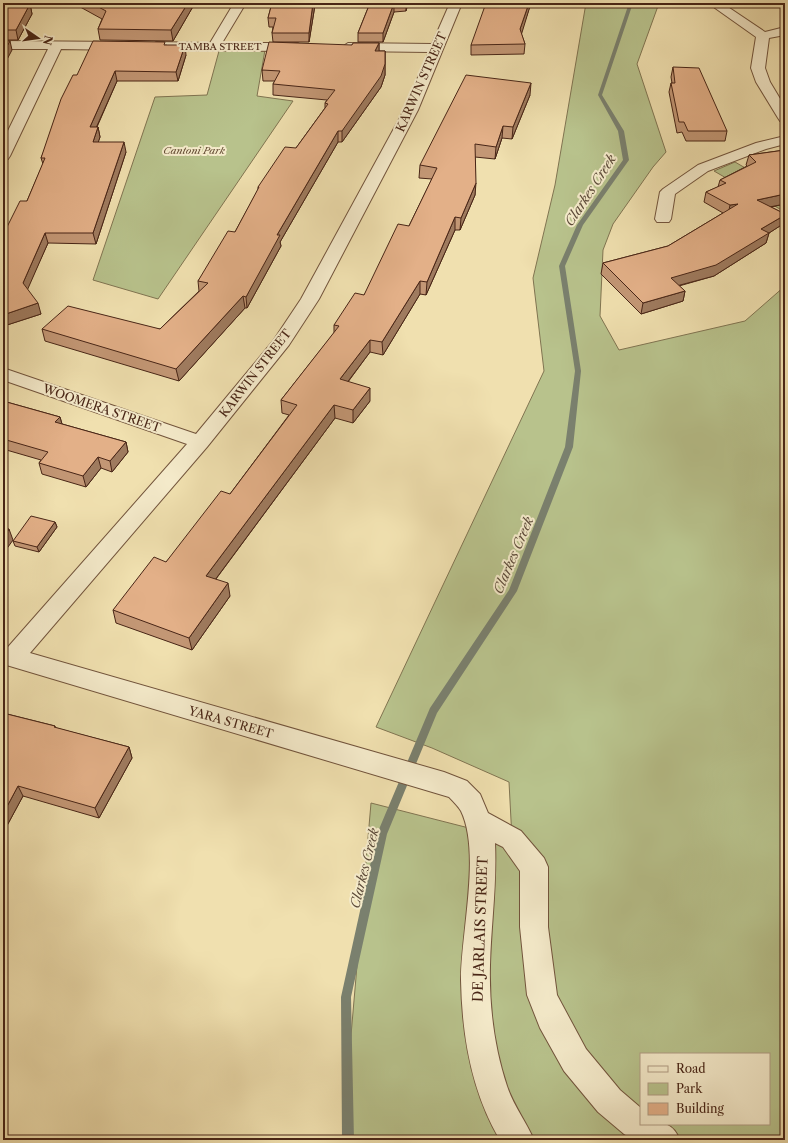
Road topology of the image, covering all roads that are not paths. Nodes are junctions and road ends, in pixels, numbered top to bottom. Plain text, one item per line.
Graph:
1 (240, 3) edge
2 (456, 3) edge
3 (714, 3) edge
4 (785, 31) edge
5 (763, 36) junction
6 (3, 46) edge
7 (56, 46) junction
8 (214, 46) junction
9 (310, 47) edge
10 (334, 47) edge
11 (437, 48) junction
12 (785, 118) edge
13 (785, 140) edge
14 (3, 156) edge
15 (663, 220) dead end
16 (3, 374) edge
17 (200, 442) junction
18 (7, 657) edge
19 (451, 786) joint
20 (478, 821) junction
21 (518, 1140) edge
22 (664, 1140) edge

1 - 8 street
2 - 11 street, KARWIN STREET
3 - 5 street
4 - 5 street
5 - 12 street
6 - 7 street, TAMBA STREET
7 - 8 street, TAMBA STREET
7 - 14 street
8 - 9 street, TAMBA STREET
10 - 11 street
11 - 17 street, KARWIN STREET
13 - 15 street
16 - 17 street, WOOMERA STREET
17 - 18 street, KARWIN STREET
18 - 19 street, YARA STREET
19 - 20 street, DE JARLAIS STREET
20 - 21 street, DE JARLAIS STREET
20 - 22 street

